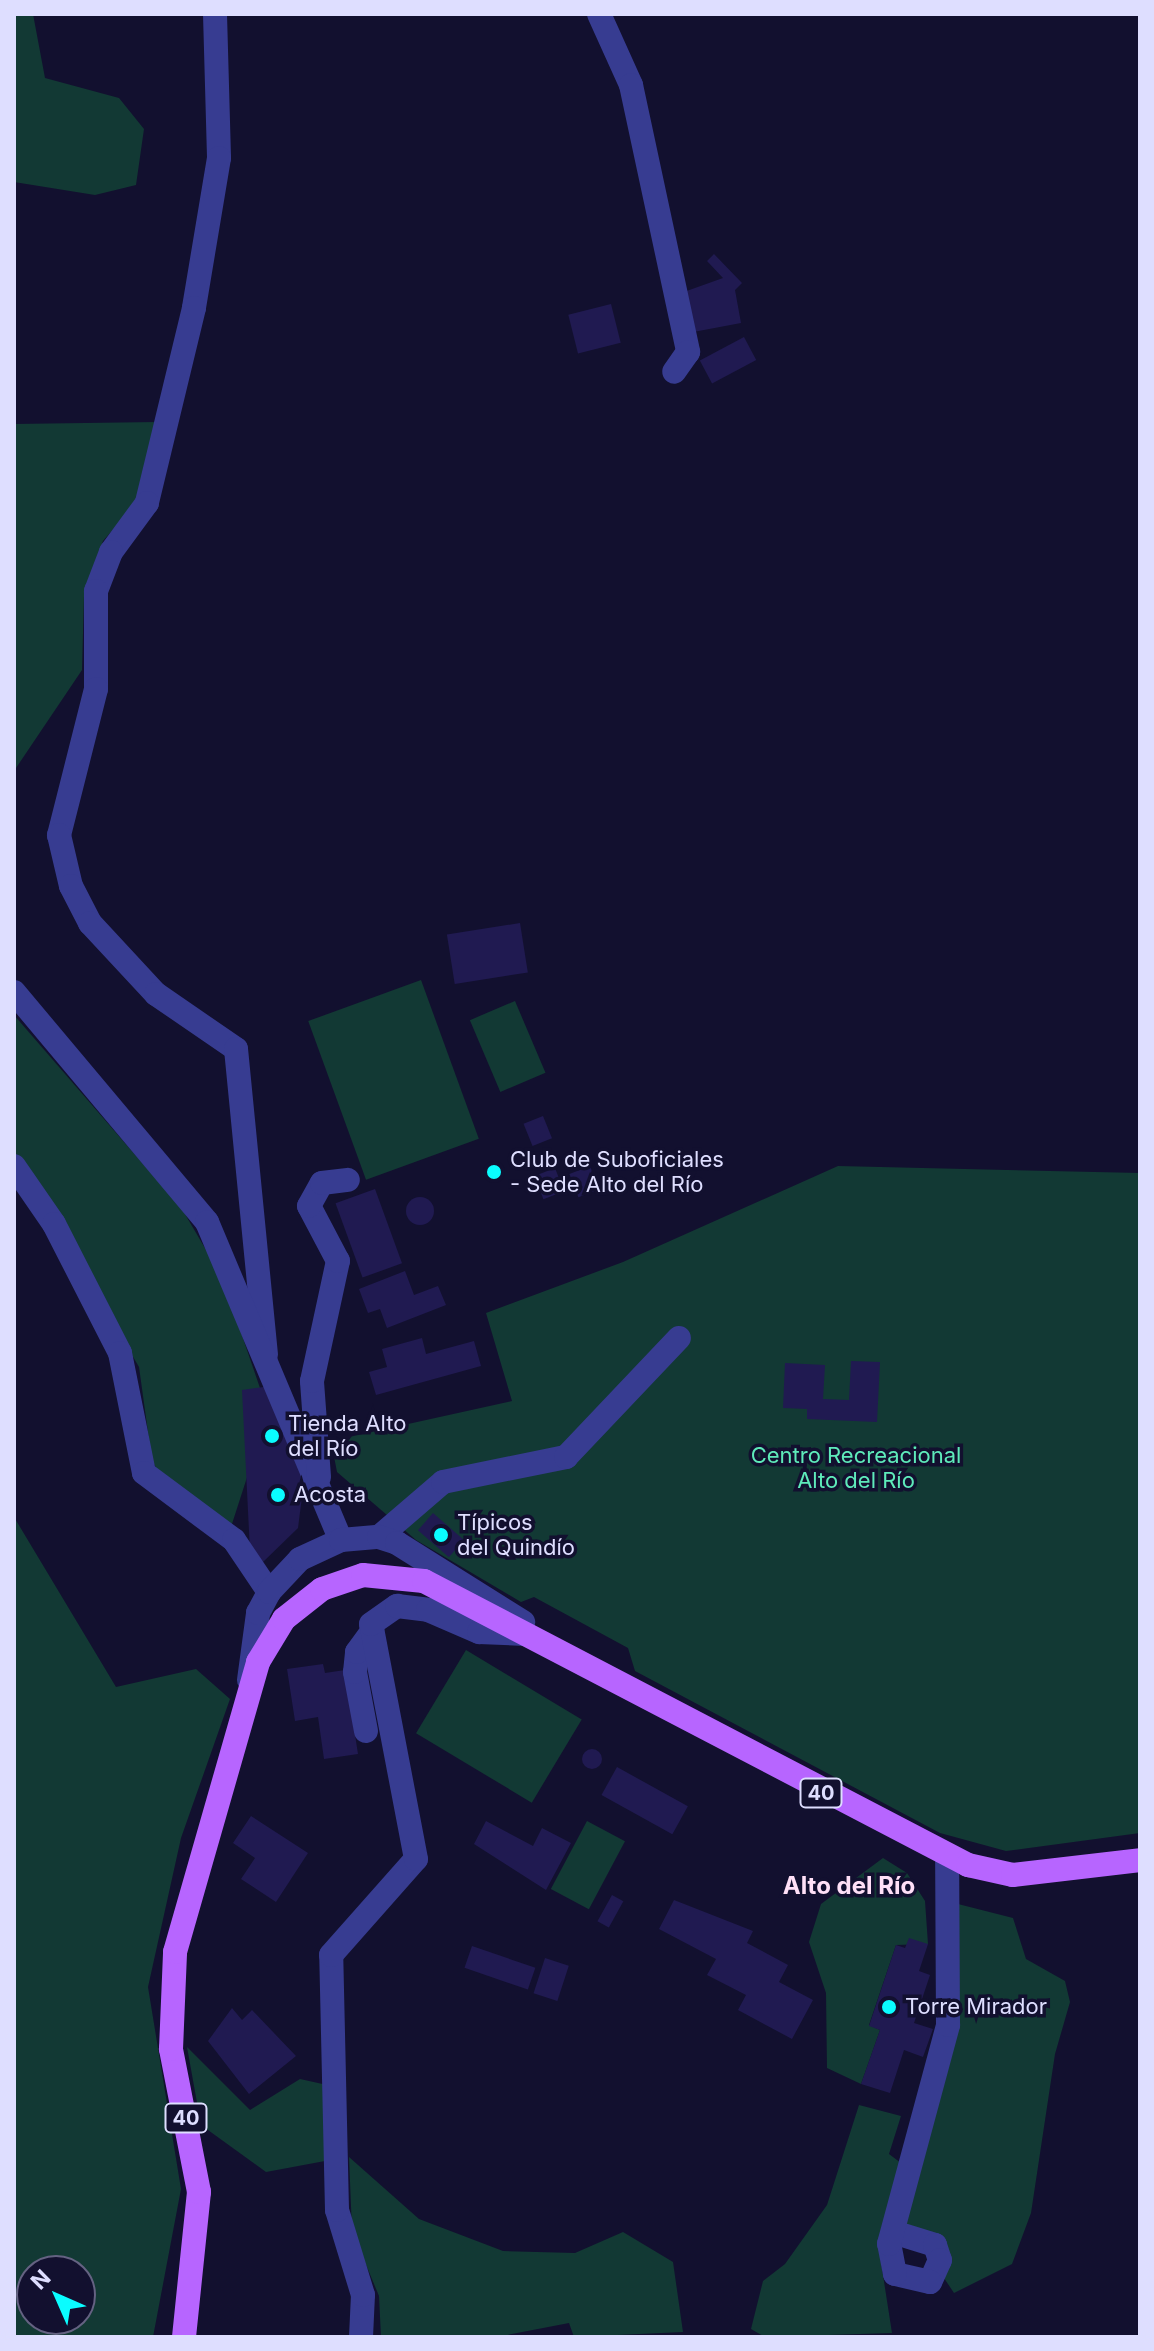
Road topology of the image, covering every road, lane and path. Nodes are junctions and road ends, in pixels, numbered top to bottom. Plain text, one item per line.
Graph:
1 (215, 14) edge
2 (599, 14) edge
3 (674, 372) dead end
4 (14, 992) edge
5 (14, 1166) edge
6 (348, 1180) dead end
7 (679, 1338) dead end
8 (266, 1355) junction
9 (319, 1480) junction
10 (379, 1537) junction
11 (341, 1540) junction
12 (269, 1592) junction
13 (372, 1631) junction
14 (525, 1634) junction
15 (247, 1698) junction
16 (656, 1707) junction
17 (366, 1731) dead end
18 (947, 1857) junction
19 (1140, 1860) edge
20 (893, 2232) dead end
21 (184, 2337) edge
22 (361, 2337) edge

1 - 8 street
2 - 3 street
4 - 8 street
5 - 12 street
6 - 9 street
7 - 10 street
8 - 9 street
9 - 11 street
10 - 11 street
10 - 16 street
11 - 12 street
12 - 15 street
13 - 14 street
13 - 17 street
13 - 22 street
14 - 15 main road, 40
14 - 16 main road, 40
15 - 21 main road, 40
16 - 18 main road, 40
18 - 19 main road, 40
18 - 20 street

